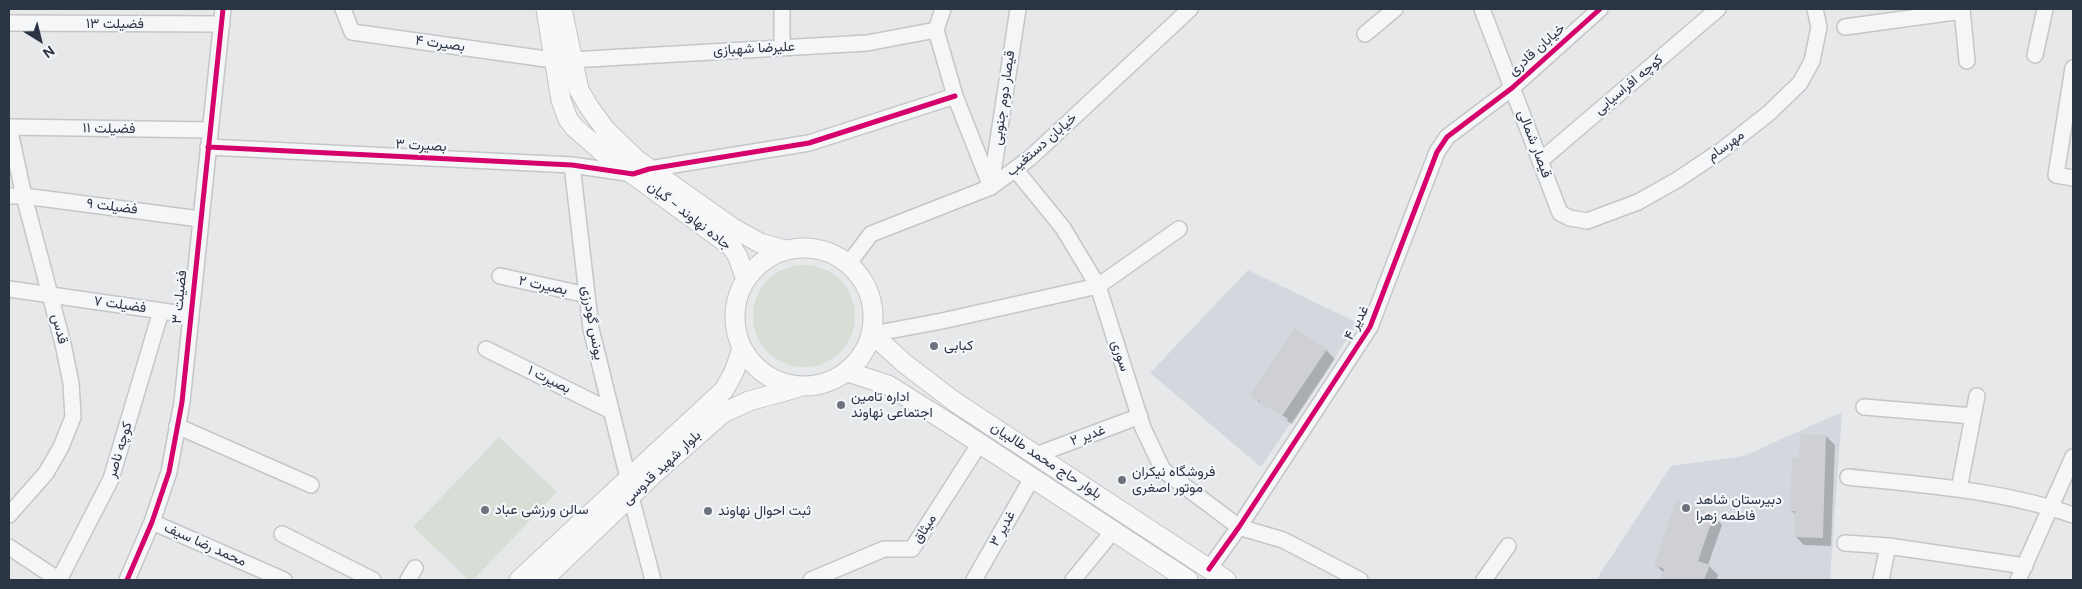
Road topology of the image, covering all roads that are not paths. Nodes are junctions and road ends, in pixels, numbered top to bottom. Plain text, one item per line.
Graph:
1 (223, 9) edge
2 (343, 9) edge
3 (546, 9) edge
4 (562, 9) edge
5 (782, 9) edge
6 (943, 9) edge
7 (1018, 9) edge
8 (1190, 9) edge
9 (1395, 9) edge
10 (1482, 9) edge
11 (1600, 9) edge
12 (1718, 9) edge
13 (1815, 9) edge
14 (2045, 9) edge
15 (1962, 10) edge
16 (9, 23) edge
17 (222, 24) junction
18 (1845, 27) dead end
19 (936, 30) junction
20 (1365, 34) dead end
21 (782, 48) junction
22 (2035, 55) dead end
23 (562, 60) junction
24 (1967, 60) dead end
25 (2073, 68) edge
26 (1512, 88) junction
27 (955, 96) junction
28 (9, 127) edge
29 (210, 130) junction
30 (208, 147) junction
31 (1540, 161) junction
32 (572, 165) junction
33 (1016, 169) junction
34 (641, 171) junction
35 (2073, 178) edge
36 (991, 187) junction
37 (9, 196) edge
38 (24, 196) junction
39 (1570, 218) joint
40 (200, 219) junction
41 (1179, 229) dead end
42 (785, 250) junction
43 (848, 263) junction
44 (500, 276) dead end
45 (746, 280) junction
46 (1098, 286) junction
47 (9, 289) edge
48 (587, 295) junction
49 (50, 296) junction
50 (161, 311) junction
51 (190, 315) junction
52 (872, 334) junction
53 (486, 349) dead end
54 (742, 349) junction
55 (848, 372) junction
56 (799, 387) junction
57 (1977, 396) dead end
58 (1864, 407) dead end
59 (611, 411) junction
60 (1140, 416) junction
61 (1972, 416) junction
62 (177, 426) junction
63 (980, 444) junction
64 (1036, 455) junction
65 (2073, 457) edge
66 (1848, 477) dead end
67 (1032, 478) junction
68 (311, 485) dead end
69 (630, 487) junction
70 (1959, 489) junction
71 (2051, 507) junction
72 (9, 514) edge
73 (2073, 515) edge
74 (152, 522) junction
75 (1239, 527) junction
76 (1113, 531) junction
77 (282, 534) dead end
78 (1845, 543) dead end
79 (9, 546) edge
80 (1508, 546) dead end
81 (1888, 546) junction
82 (2024, 566) junction
83 (1208, 569) junction
84 (254, 575) edge
85 (836, 575) edge
86 (59, 580) edge
87 (127, 580) edge
88 (284, 580) edge
89 (372, 580) edge
90 (519, 580) edge
91 (543, 580) edge
92 (653, 580) edge
93 (811, 580) edge
94 (974, 580) edge
95 (1074, 580) edge
96 (1188, 580) edge
97 (1226, 580) edge
98 (1360, 580) edge
99 (1484, 580) edge
100 (1881, 580) edge
101 (2018, 580) edge

1 - 17 street, فضیلت ۳
2 - 23 street, بصیرت ۴
3 - 23 main road, جاده نهاوند - گیان
4 - 23 main road, جاده نهاوند - گیان
5 - 21 street
6 - 19 street
7 - 36 street, قیصار دوم جنوبی
8 - 33 street, خیابان دستغیب
9 - 20 street
10 - 26 street, قیصار شمالی
11 - 26 street, خیابان قادری
12 - 31 street, کوچه افراسیابی
13 - 39 street, مهرسام
14 - 22 street
15 - 18 street
15 - 24 street
16 - 17 street, فضیلت ۱۳
17 - 29 street, فضیلت ۳
19 - 21 street, علیرضا شهبازی
19 - 27 street
21 - 23 street, علیرضا شهبازی
23 - 34 main road, جاده نهاوند - گیان
25 - 35 street
26 - 31 street, قیصار شمالی
26 - 75 street, غدیر ۴
27 - 34 street, بصیرت ۳
27 - 36 street
28 - 29 street, فضیلت ۱۱
28 - 38 street, قدس
29 - 30 street, فضیلت ۳
30 - 32 street, بصیرت ۳
30 - 40 street, فضیلت ۳
31 - 39 street, قیصار شمالی
32 - 34 street, بصیرت ۳
32 - 48 street, یونس گودرزی
33 - 36 street, خیابان دستغیب
33 - 46 street, سوری
34 - 42 main road, جاده نهاوند - گیان
34 - 45 main road, جاده نهاوند - گیان
36 - 43 street, خیابان دستغیب
37 - 38 street, فضیلت ۹
38 - 40 street, فضیلت ۹
38 - 49 street, قدس
40 - 51 street, فضیلت ۳
41 - 46 street
42 - 43 main road
42 - 45 main road
43 - 52 main road
44 - 48 street, بصیرت ۲
45 - 54 main road
46 - 52 street
46 - 60 street, سوری
47 - 49 street, فضیلت ۷
48 - 59 street, یونس گودرزی
49 - 50 street, فضیلت ۷
49 - 72 street, قدس
50 - 51 street, فضیلت ۷
50 - 86 street, کوچه ناصر
51 - 62 street, فضیلت ۳
52 - 55 main road
52 - 64 main road, بلوار حاج محمد طالبیان
53 - 59 street, بصیرت ۱
54 - 56 main road
54 - 69 main road, بلوار شهید قدوسی
55 - 56 main road
55 - 63 main road, بلوار حاج محمد طالبیان
56 - 69 main road, بلوار شهید قدوسی
57 - 61 street
58 - 61 street
59 - 69 street, یونس گودرزی
60 - 64 street, غدیر ۲
60 - 75 street, سوری
61 - 70 street
62 - 68 street
62 - 74 street, فضیلت ۳
63 - 67 main road, بلوار حاج محمد طالبیان
63 - 85 street, میثاق
64 - 83 main road, بلوار حاج محمد طالبیان
65 - 71 street
66 - 70 street
67 - 76 main road, بلوار حاج محمد طالبیان
67 - 94 street, غدیر ۳
69 - 90 main road, بلوار شهید قدوسی
69 - 91 main road, بلوار شهید قدوسی
69 - 92 street, یونس گودرزی
70 - 71 street
71 - 73 street
71 - 82 street
74 - 84 street, محمد رضا سیف
74 - 87 street, فضیلت ۳
75 - 83 street, غدیر ۴
75 - 98 street
76 - 95 street
76 - 96 main road, بلوار حاج محمد طالبیان
77 - 89 street
78 - 81 street
79 - 86 street
80 - 99 street
81 - 82 street
81 - 100 street
82 - 101 street
83 - 97 main road, بلوار حاج محمد طالبیان
84 - 88 street, محمد رضا سیف
85 - 93 street, میثاق

